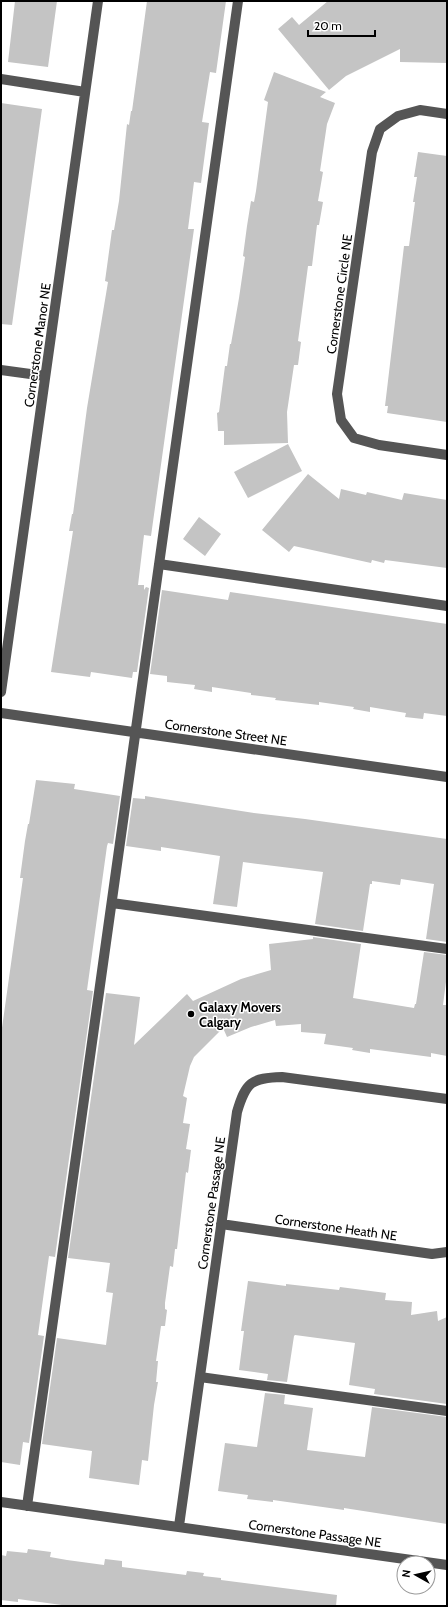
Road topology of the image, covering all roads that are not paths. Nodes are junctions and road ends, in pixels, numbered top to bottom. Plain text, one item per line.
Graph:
1 (98, 1) edge
2 (238, 1) edge
3 (1, 79) edge
4 (85, 92) junction
5 (447, 114) edge
6 (1, 370) edge
7 (45, 376) junction
8 (447, 455) edge
9 (160, 564) junction
10 (447, 606) edge
11 (1, 692) edge
12 (1, 713) edge
13 (136, 732) junction
14 (447, 777) edge
15 (112, 903) junction
16 (447, 948) edge
17 (447, 1099) edge
18 (221, 1224) junction
19 (447, 1252) edge
20 (200, 1377) junction
21 (447, 1411) edge
22 (1, 1502) edge
23 (27, 1506) junction
24 (179, 1526) junction
25 (447, 1565) edge

1 - 4 street, Cornerstone Manor NE
2 - 9 street
3 - 4 street
4 - 7 street, Cornerstone Manor NE
5 - 8 street, Cornerstone Circle NE
6 - 7 street
7 - 11 street, Cornerstone Manor NE
9 - 10 street
9 - 13 street
12 - 13 street, Cornerstone Street NE
13 - 14 street, Cornerstone Street NE
13 - 15 street
15 - 16 street
15 - 23 street
17 - 18 street, Cornerstone Passage NE
18 - 19 street, Cornerstone Heath NE
18 - 20 street, Cornerstone Passage NE
20 - 21 street
20 - 24 street, Cornerstone Passage NE
22 - 23 street, Cornerstone Passage NE
23 - 24 street, Cornerstone Passage NE
24 - 25 street, Cornerstone Passage NE

